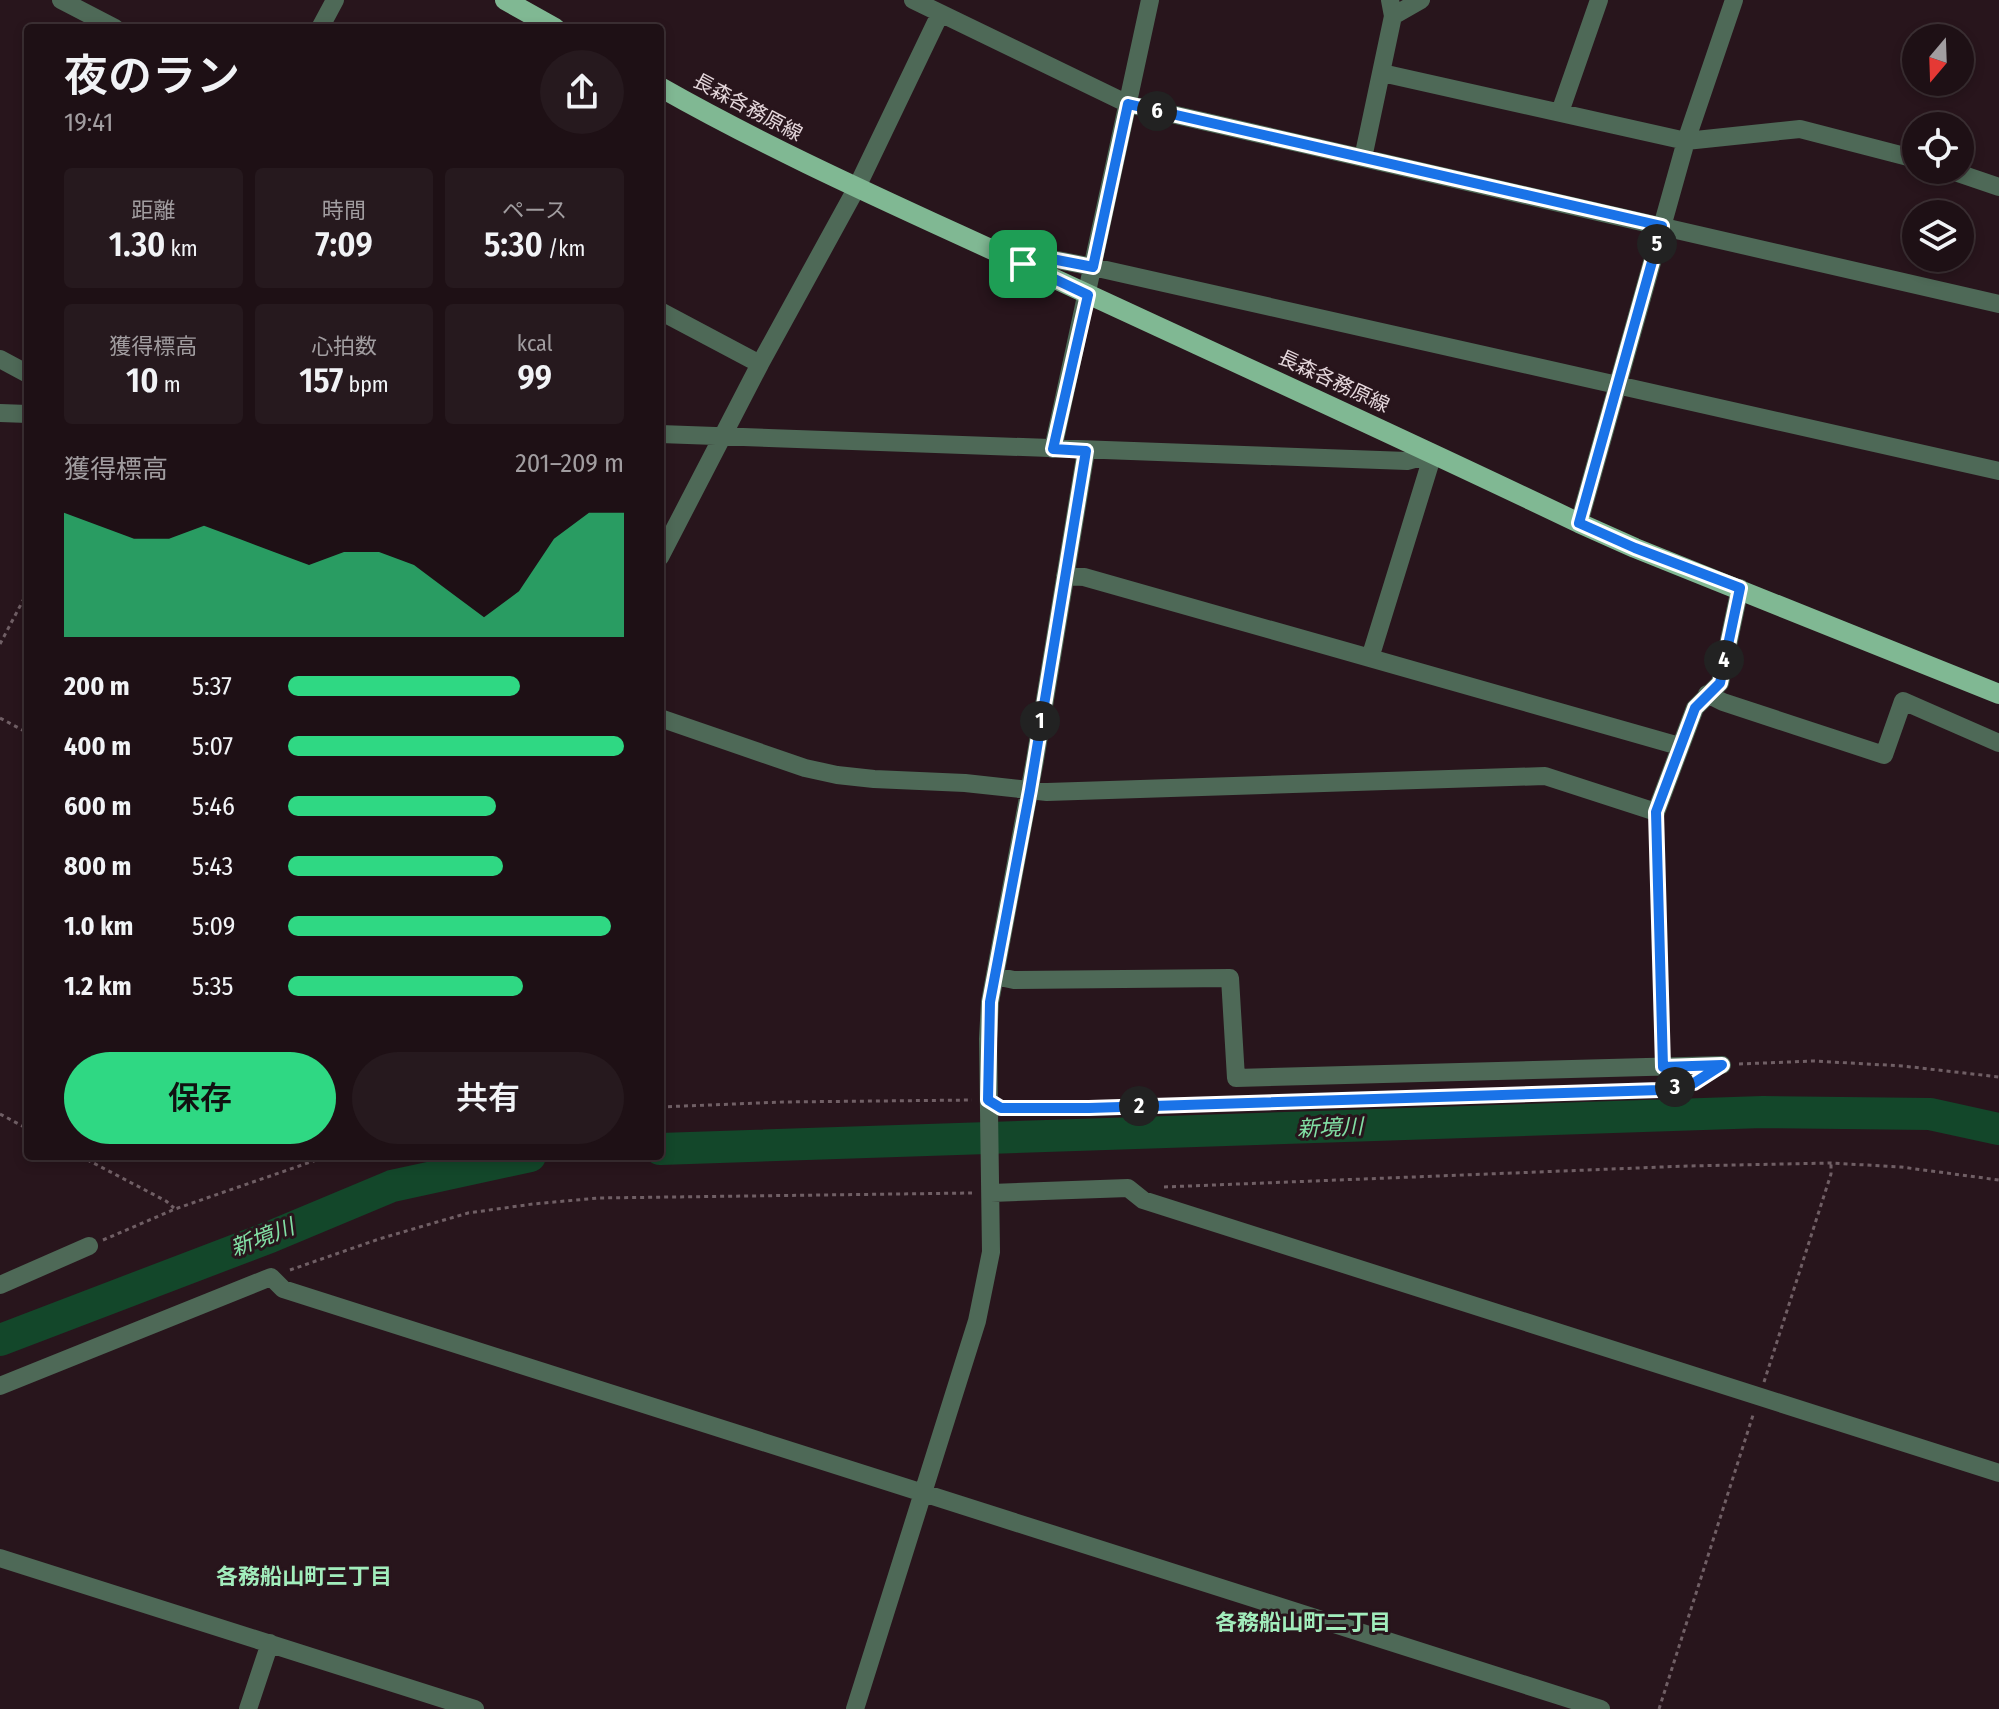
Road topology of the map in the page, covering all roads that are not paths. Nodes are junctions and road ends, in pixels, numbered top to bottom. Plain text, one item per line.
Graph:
1 (61, 0) edge
2 (335, 0) edge
3 (505, 0) edge
4 (913, 0) edge
5 (1150, 0) edge
6 (1421, 0) edge
7 (1599, 0) edge
8 (1734, 0) edge
9 (1392, 8) edge
10 (940, 14) junction
11 (107, 24) edge
12 (322, 24) edge
13 (548, 24) edge
14 (1382, 73) junction
15 (664, 89) edge
16 (1128, 104) junction
17 (1560, 112) junction
18 (1686, 141) junction
19 (1902, 155) edge
20 (1363, 158) junction
21 (1974, 178) edge
22 (1999, 187) edge
23 (856, 189) junction
24 (1662, 226) junction
25 (1023, 264) junction
26 (1093, 267) junction
27 (1088, 295) junction
28 (1999, 304) edge
29 (664, 313) edge
30 (0, 359) edge
31 (760, 364) junction
32 (24, 372) edge
33 (1618, 386) junction
34 (0, 413) edge
35 (24, 414) edge
36 (664, 434) edge
37 (722, 436) junction
38 (1053, 449) junction
39 (1086, 451) junction
40 (1433, 454) junction
41 (1999, 471) edge
42 (1579, 523) junction
43 (664, 549) edge
44 (1065, 576) junction
45 (1740, 588) junction
46 (1370, 658) junction
47 (1707, 694) junction
48 (1999, 694) edge
49 (664, 719) edge
50 (1999, 743) edge
51 (1679, 746) junction
52 (1030, 790) junction
53 (995, 976) junction
54 (1722, 1065) road end
55 (991, 1193) junction
56 (89, 1246) road end
57 (0, 1285) edge
58 (0, 1386) edge
59 (1999, 1473) edge
60 (924, 1491) junction
61 (0, 1558) edge
62 (270, 1643) junction
63 (248, 1709) edge
64 (475, 1709) edge
65 (855, 1709) edge
66 (1601, 1709) edge

1 - 11 street
2 - 12 street
3 - 13 main road
4 - 10 street
5 - 16 street
6 - 9 street
7 - 17 street
8 - 18 street
9 - 14 street
10 - 16 street
10 - 23 street
14 - 17 street
14 - 20 street
15 - 23 main road, 長森各務原線
16 - 20 street
16 - 26 street
17 - 18 street
18 - 19 street
18 - 24 street
20 - 24 street
21 - 22 street
23 - 25 main road, 長森各務原線
23 - 31 street
24 - 28 street
24 - 33 street
25 - 26 street
25 - 27 main road, 長森各務原線
26 - 27 street
26 - 33 street
27 - 38 street
27 - 40 main road, 長森各務原線
29 - 31 street
30 - 32 street
31 - 37 street
33 - 41 street
33 - 42 street
34 - 35 street
36 - 37 street
37 - 38 street
37 - 43 street
38 - 39 street
39 - 40 street
39 - 44 street
40 - 42 main road, 長森各務原線
40 - 46 street
42 - 45 main road, 長森各務原線
44 - 46 street
44 - 52 street
45 - 47 street
45 - 48 main road, 長森各務原線
46 - 51 street
47 - 50 street
47 - 51 street
49 - 52 street
51 - 52 street
52 - 53 street
53 - 54 street
53 - 55 street
55 - 59 street
55 - 60 street
56 - 57 street
58 - 60 street
60 - 65 street
60 - 66 street
61 - 62 street
62 - 63 street
62 - 64 street

